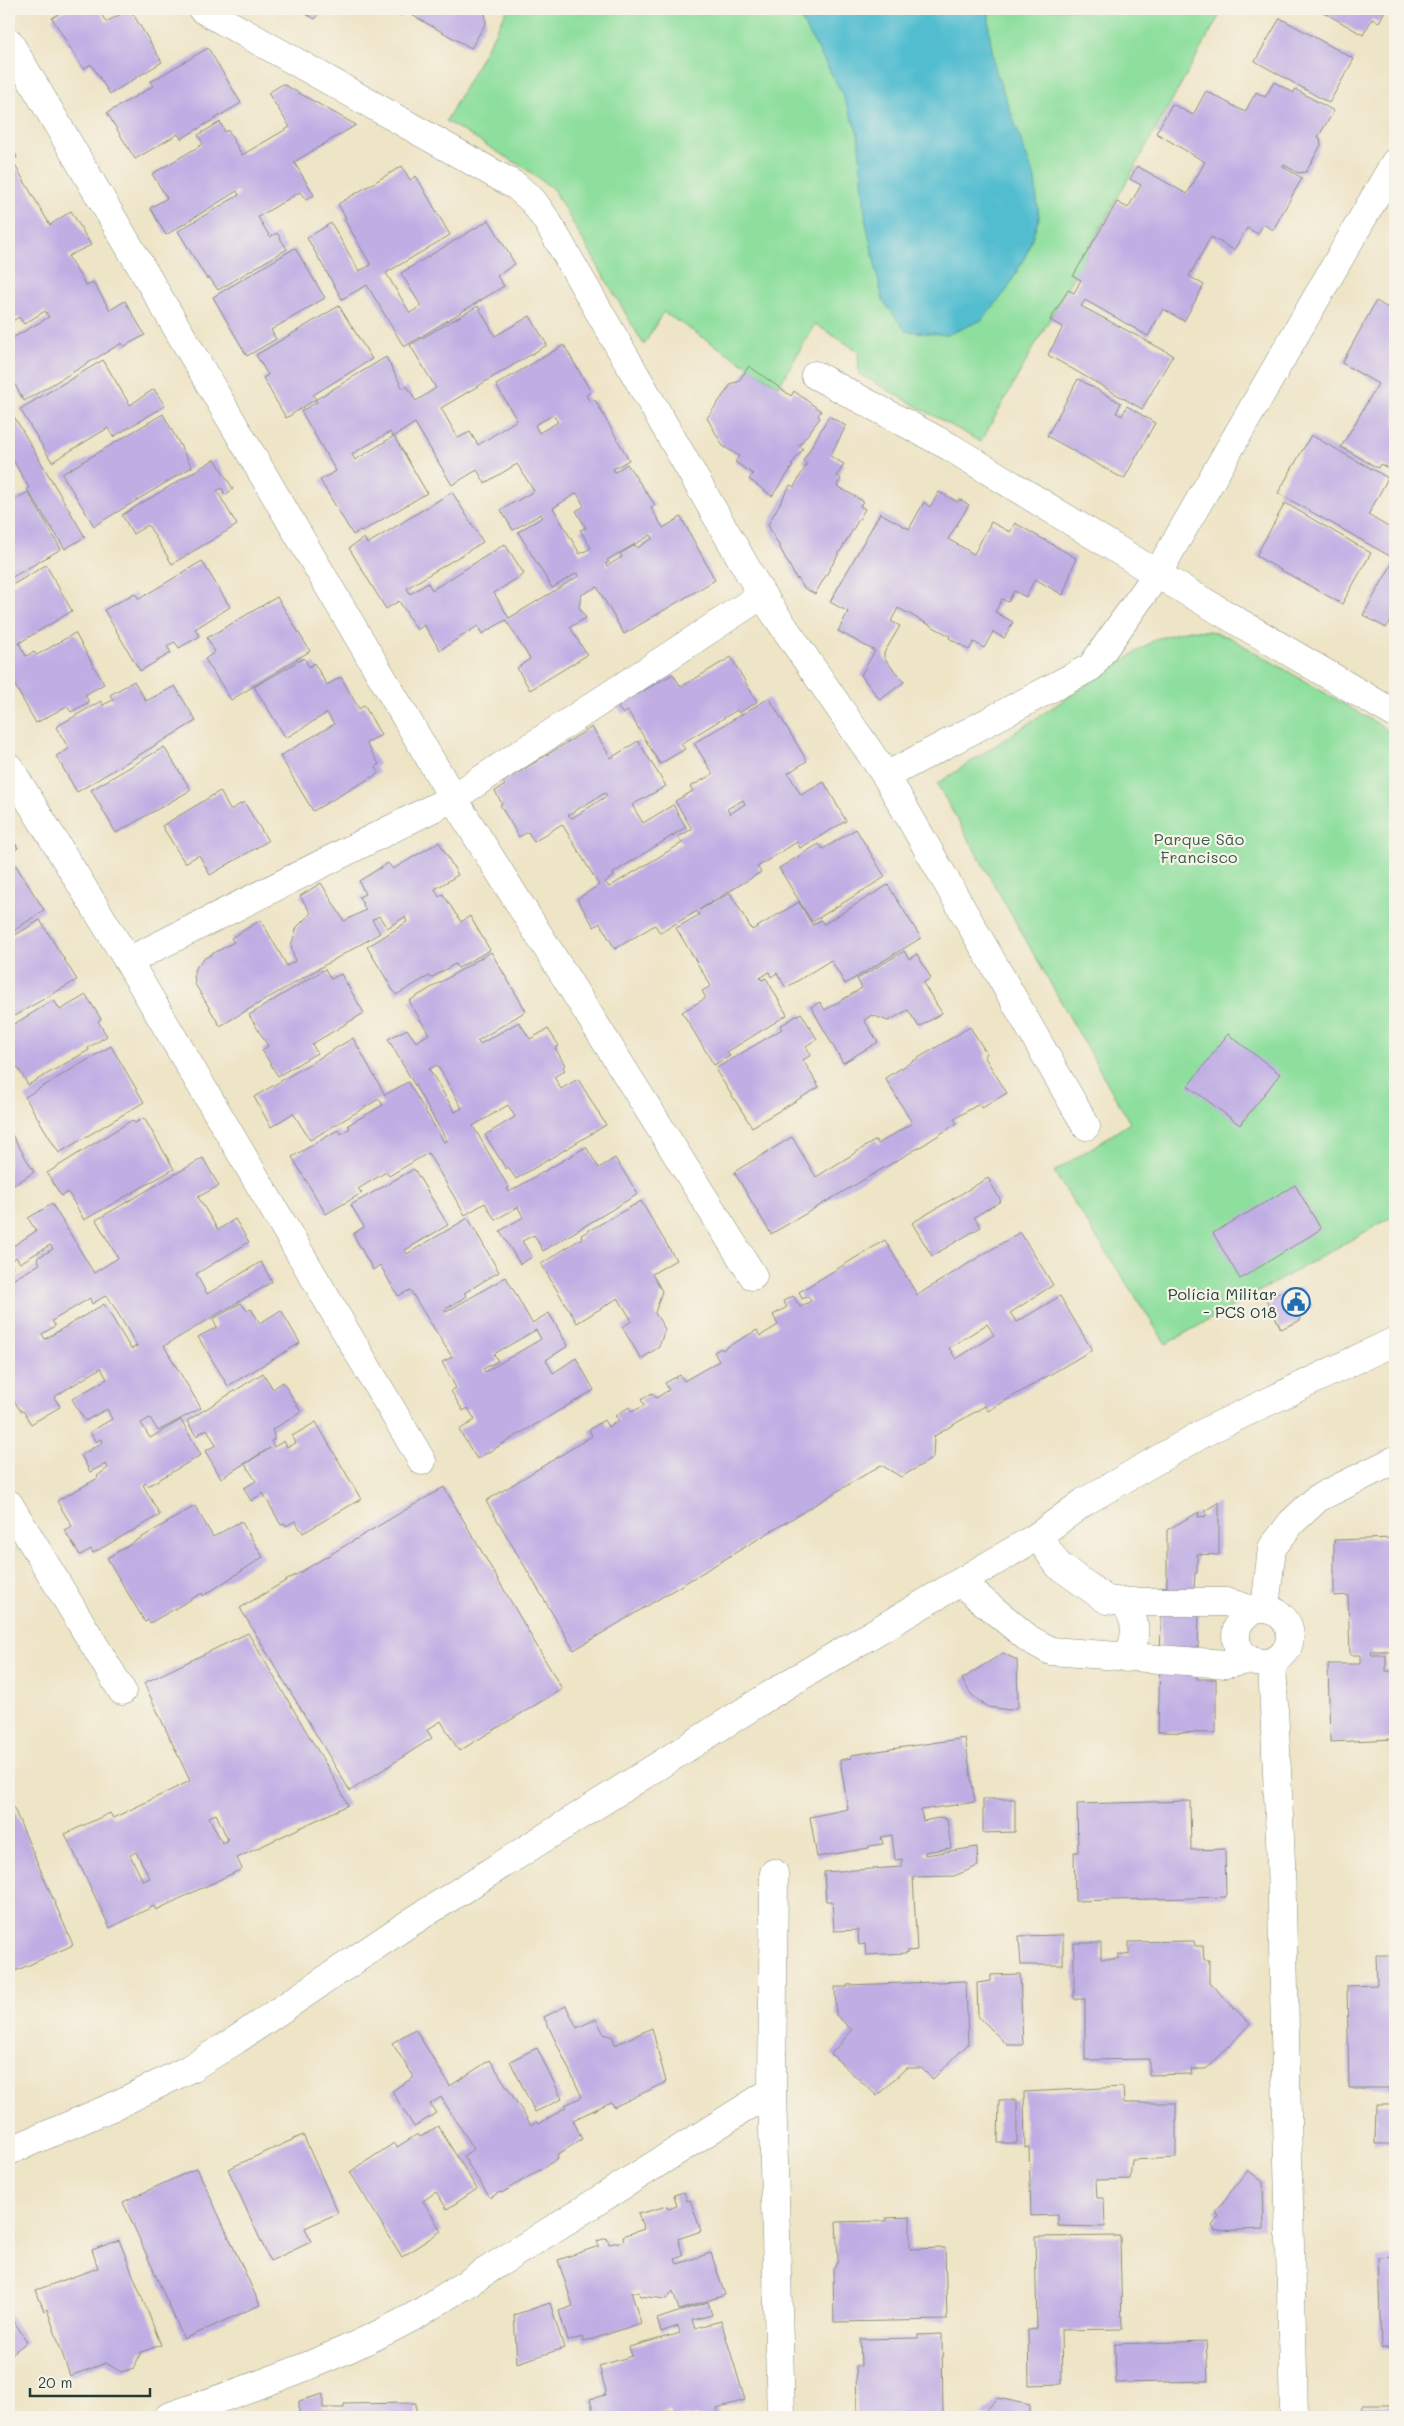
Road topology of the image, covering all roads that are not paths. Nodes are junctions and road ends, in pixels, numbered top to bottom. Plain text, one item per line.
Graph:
1 (202, 9) edge
2 (9, 42) edge
3 (1395, 162) edge
4 (815, 375) dead end
5 (1157, 574) junction
6 (762, 595) junction
7 (1395, 714) edge
8 (9, 768) edge
9 (886, 776) junction
10 (453, 798) junction
11 (128, 961) junction
12 (1086, 1126) dead end
13 (753, 1276) dead end
14 (1395, 1341) edge
15 (1395, 1460) edge
16 (422, 1461) dead end
17 (9, 1504) edge
18 (1038, 1536) junction
19 (961, 1583) junction
20 (1124, 1602) junction
21 (1259, 1609) junction
22 (1126, 1658) junction
23 (1261, 1661) junction
24 (122, 1692) dead end
25 (774, 1873) dead end
26 (772, 2091) junction
27 (9, 2151) edge
28 (168, 2417) edge
29 (781, 2417) edge
30 (1294, 2417) edge

1 - 6 street
2 - 10 street
3 - 5 street
4 - 5 street
5 - 7 street
5 - 9 street
6 - 9 street
6 - 10 street
8 - 11 street
9 - 12 street
10 - 11 street
10 - 13 street
11 - 16 street
14 - 18 street
15 - 21 street
17 - 24 street
18 - 19 street
18 - 20 street
19 - 22 street
19 - 27 street
20 - 21 street
20 - 22 street
21 - 23 street
21 - 23 street
22 - 23 street
23 - 30 street
25 - 26 street
26 - 28 street
26 - 29 street

